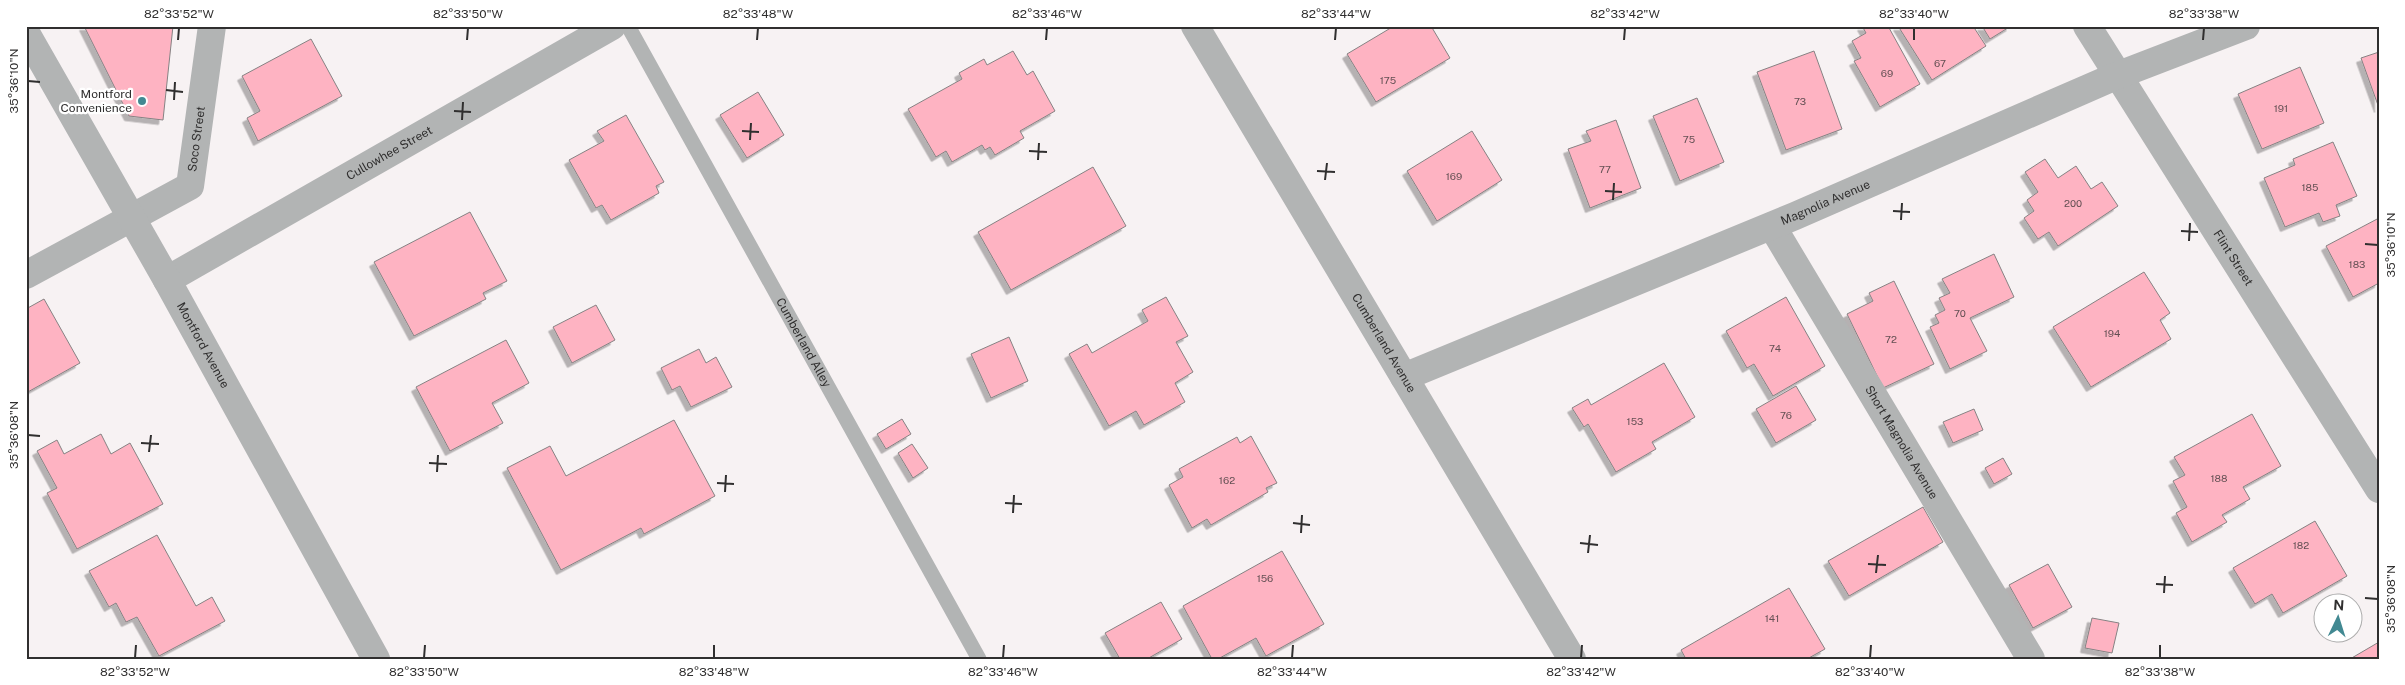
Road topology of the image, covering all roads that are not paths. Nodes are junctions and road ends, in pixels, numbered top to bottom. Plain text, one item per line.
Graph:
1 (212, 26) edge
2 (612, 26) edge
3 (628, 26) edge
4 (1196, 26) edge
5 (2087, 26) edge
6 (2246, 26) edge
7 (26, 34) edge
8 (2116, 76) junction
9 (131, 218) junction
10 (1772, 226) junction
11 (26, 275) edge
12 (167, 280) junction
13 (1404, 377) junction
14 (2379, 489) edge
15 (376, 659) edge
16 (979, 659) edge
17 (1572, 659) edge
18 (2031, 659) edge

1 - 9 street, Soco Street
2 - 12 street, Cullowhee Street
3 - 16 lane, Cumberland Alley
4 - 13 street, Cumberland Avenue
5 - 8 street, Flint Street
6 - 8 street, Magnolia Avenue
7 - 9 street, Montford Avenue
8 - 10 street, Magnolia Avenue
8 - 14 street, Flint Street
9 - 11 street
9 - 12 street, Montford Avenue
10 - 13 street, Magnolia Avenue
10 - 18 street, Short Magnolia Avenue
12 - 15 street, Montford Avenue
13 - 17 street, Cumberland Avenue

